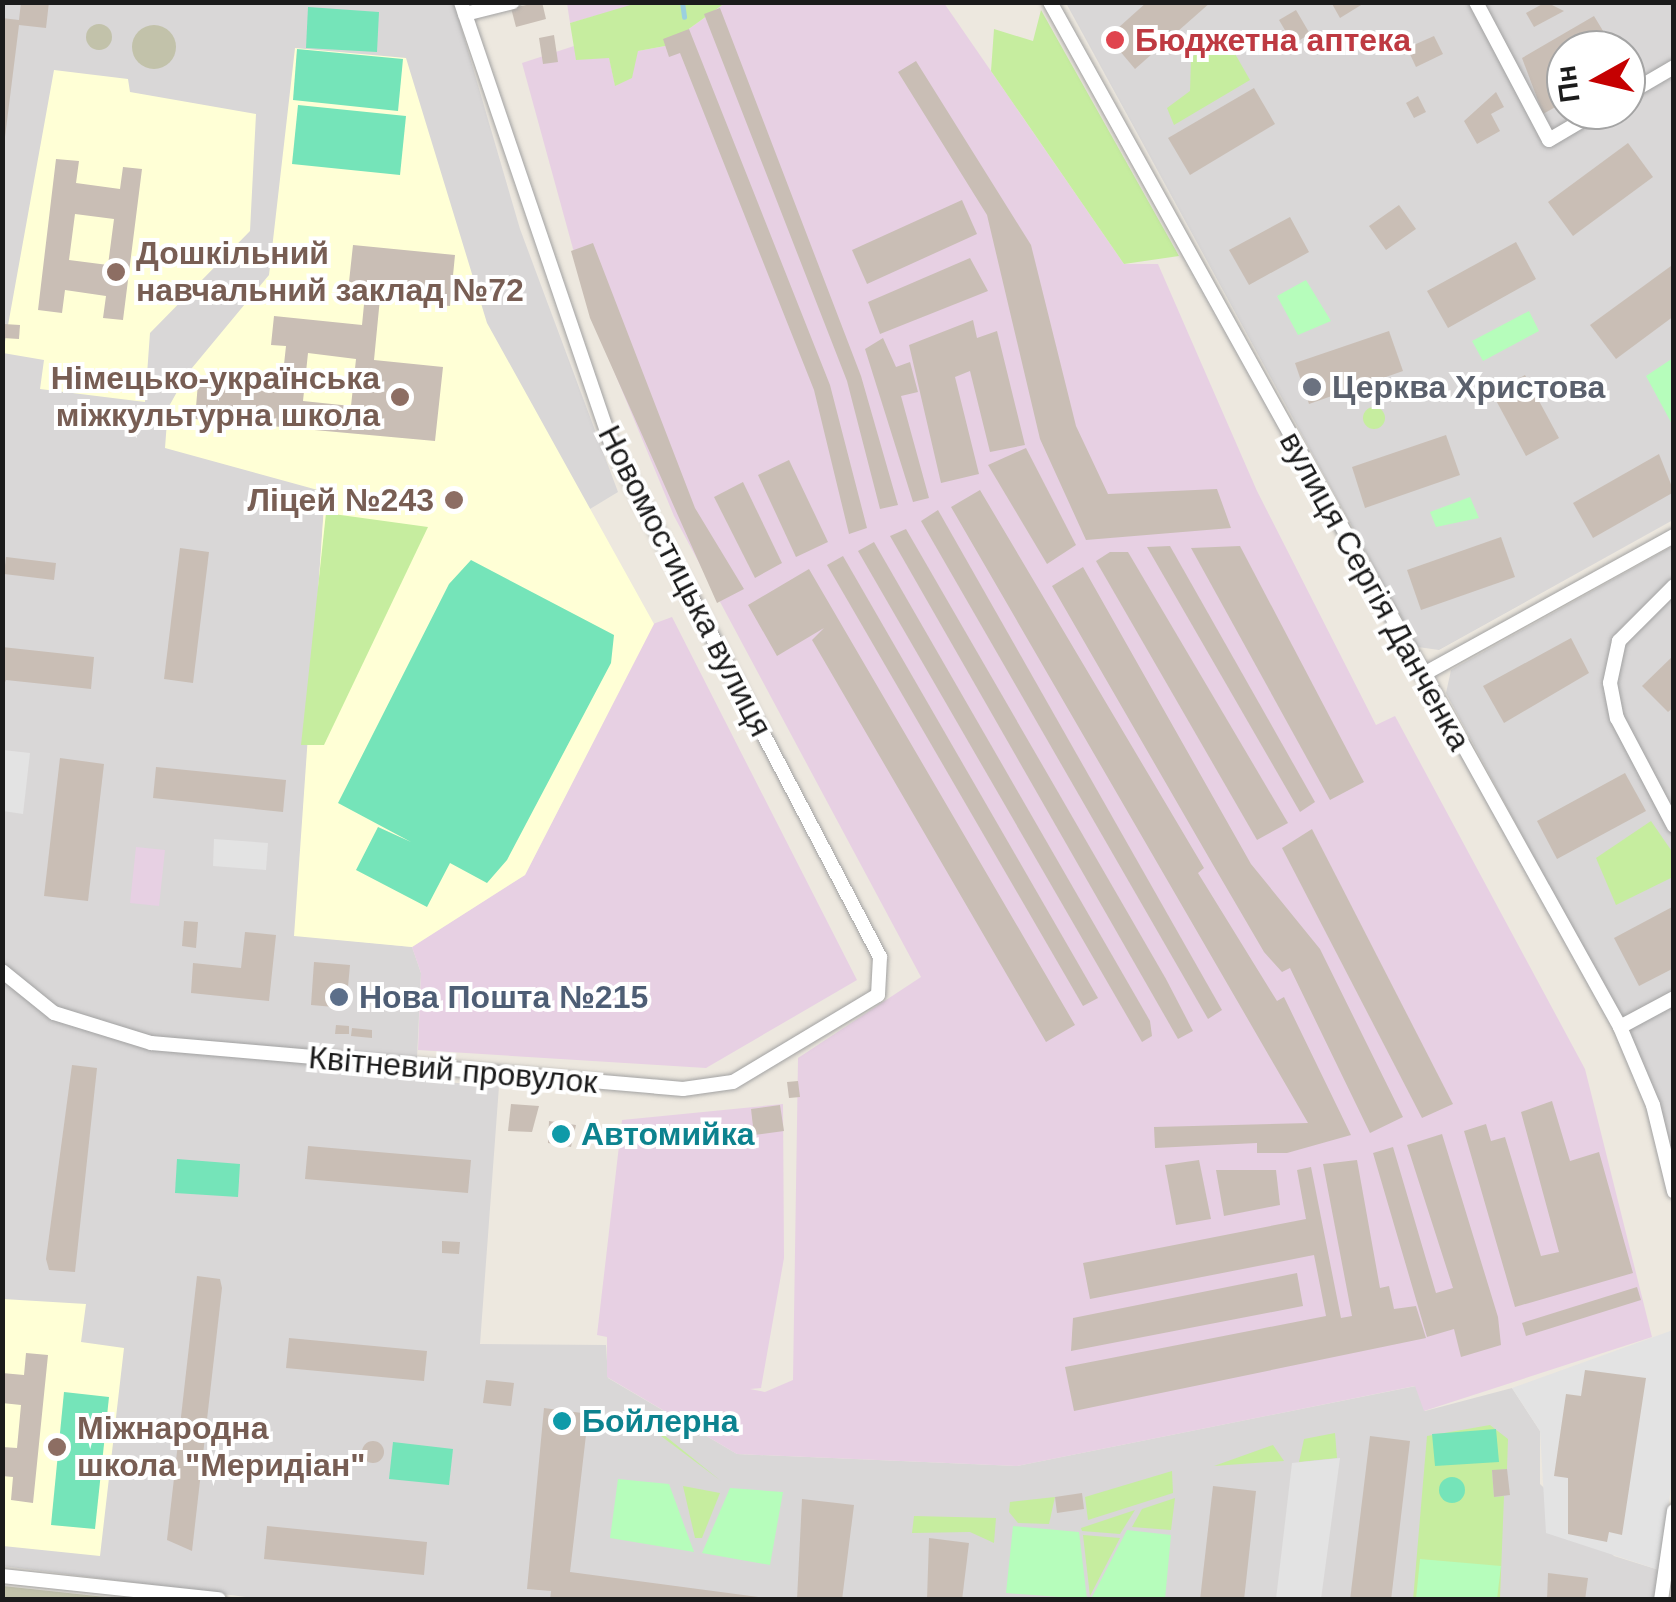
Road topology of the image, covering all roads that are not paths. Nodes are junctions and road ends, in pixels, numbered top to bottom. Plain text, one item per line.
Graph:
1 (514, 2) edge
2 (1050, 2) edge
3 (1476, 2) edge
4 (463, 8) edge
5 (1674, 67) edge
6 (1646, 83) edge
7 (1566, 130) edge
8 (1674, 536) edge
9 (1674, 586) edge
10 (1422, 675) junction
11 (1674, 826) edge
12 (2, 970) edge
13 (883, 976) joint
14 (1674, 998) edge
15 (1620, 1027) junction
16 (1674, 1191) edge
17 (1674, 1511) edge
18 (2, 1576) edge
19 (219, 1599) edge
20 (1661, 1600) edge

1 - 4 street
2 - 10 street, вулиця Сергія Данченка
3 - 7 street
4 - 13 street, Новомостицька вулиця
5 - 6 street
8 - 10 street
9 - 11 street
10 - 15 street, вулиця Сергія Данченка
12 - 13 street, Квітневий провулок
14 - 15 street
15 - 16 street, вулиця Сергія Данченка
17 - 20 street
18 - 19 street

